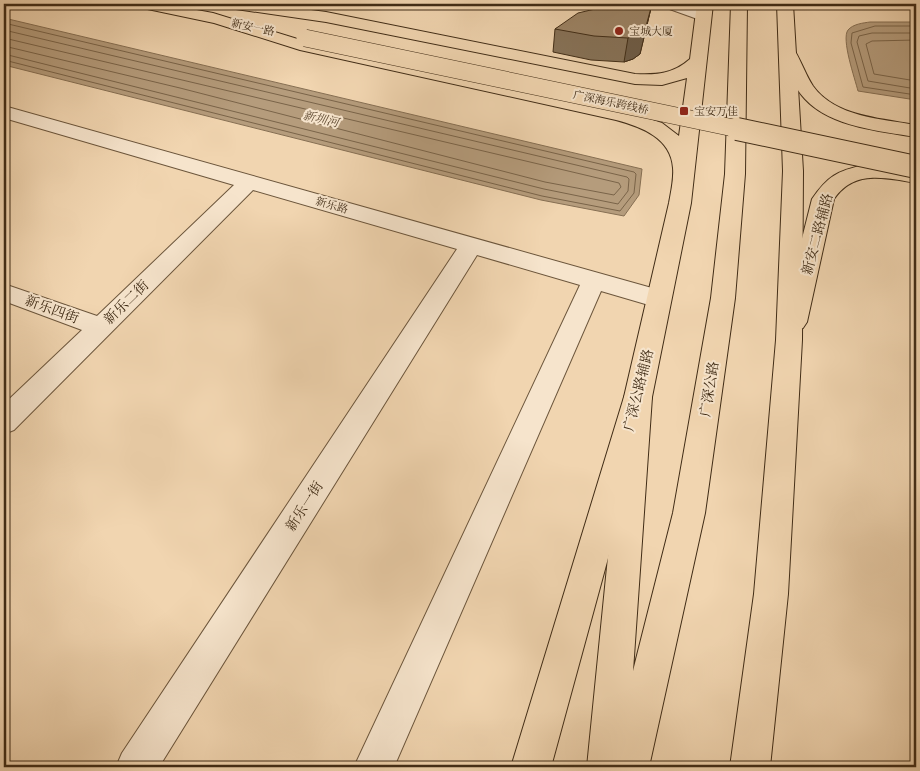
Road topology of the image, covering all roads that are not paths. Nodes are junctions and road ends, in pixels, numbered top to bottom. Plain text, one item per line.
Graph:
1 (144, 4) edge
2 (234, 4) edge
3 (669, 4) edge
4 (740, 4) edge
5 (785, 4) edge
6 (704, 10) edge
7 (213, 18) junction
8 (311, 33) junction
9 (787, 52) junction
10 (698, 60) junction
11 (615, 76) junction
12 (600, 110) junction
13 (4, 112) edge
14 (916, 131) edge
15 (916, 151) edge
16 (916, 166) edge
17 (684, 170) junction
18 (916, 177) edge
19 (249, 182) junction
20 (472, 245) junction
21 (594, 280) junction
22 (4, 292) edge
23 (659, 299) junction
24 (101, 327) junction
25 (790, 340) junction
26 (638, 397) junction
27 (4, 422) edge
28 (136, 767) edge
29 (374, 767) edge
30 (531, 767) edge
31 (607, 767) edge
32 (629, 767) edge
33 (750, 767) edge

1 - 7 main road, 新安一路
2 - 8 main road, 新安一路
2 - 11 main road
3 - 6 street
4 - 32 main road, 广深公路
5 - 9 main road
6 - 10 main road, 广深公路辅路
7 - 8 main road, 新安一路
7 - 12 main road
8 - 15 main road, 广深海乐跨线桥
8 - 16 main road, 广深海乐跨线桥, bridge
9 - 14 main road
9 - 25 main road
10 - 11 main road
10 - 17 main road, 广深公路辅路
11 - 12 main road
12 - 17 main road
13 - 19 street, 新乐路
17 - 23 main road, 广深公路辅路
18 - 25 main road, 新安二路辅路
19 - 20 street, 新乐路
19 - 24 street, 新乐二街
20 - 21 street, 新乐路
20 - 28 street, 新乐一街
21 - 23 street, 新乐路
21 - 29 street
22 - 24 street, 新乐四街
23 - 26 main road, 广深公路辅路
24 - 27 street, 新乐二街
25 - 33 main road
26 - 30 main road, 广深公路辅路
26 - 31 main road

